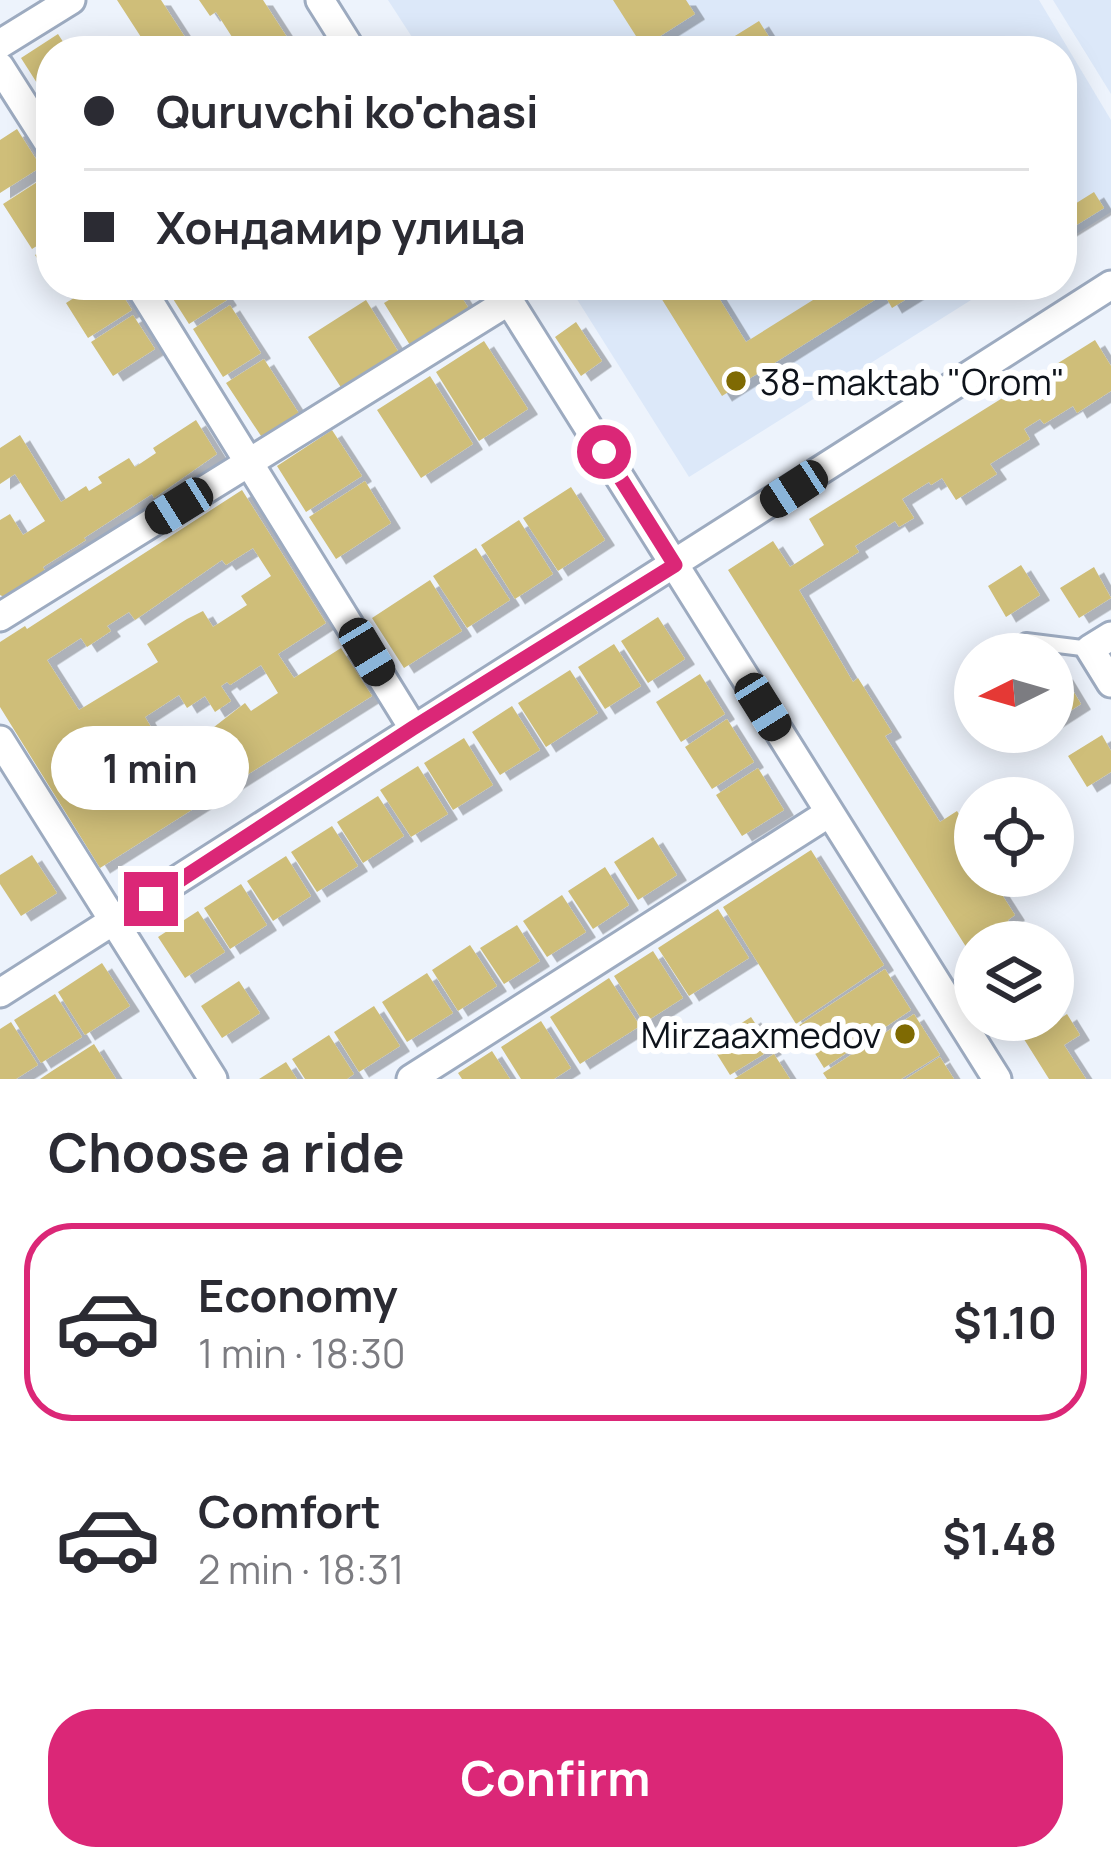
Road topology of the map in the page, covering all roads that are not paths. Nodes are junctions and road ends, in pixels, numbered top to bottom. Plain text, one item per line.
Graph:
1 (71, 0) edge
2 (320, 0) edge
3 (343, 36) edge
4 (0, 44) edge
5 (0, 68) edge
6 (36, 124) edge
7 (1111, 285) edge
8 (149, 300) edge
9 (493, 300) edge
10 (508, 300) edge
11 (251, 461) junction
12 (675, 565) junction
13 (0, 617) edge
14 (1101, 642) edge
15 (1111, 683) edge
16 (413, 728) junction
17 (0, 740) edge
18 (829, 813) junction
19 (113, 924) junction
20 (0, 993) edge
21 (213, 1079) edge
22 (411, 1079) edge
23 (998, 1079) edge

1 - 4 street
2 - 3 street
5 - 6 street
7 - 12 street
8 - 11 street
9 - 11 street
10 - 12 street
11 - 13 street
11 - 16 street
12 - 16 street
12 - 18 street
14 - 15 street
16 - 19 street
17 - 19 street
18 - 22 street
18 - 23 street
19 - 20 street
19 - 21 street

